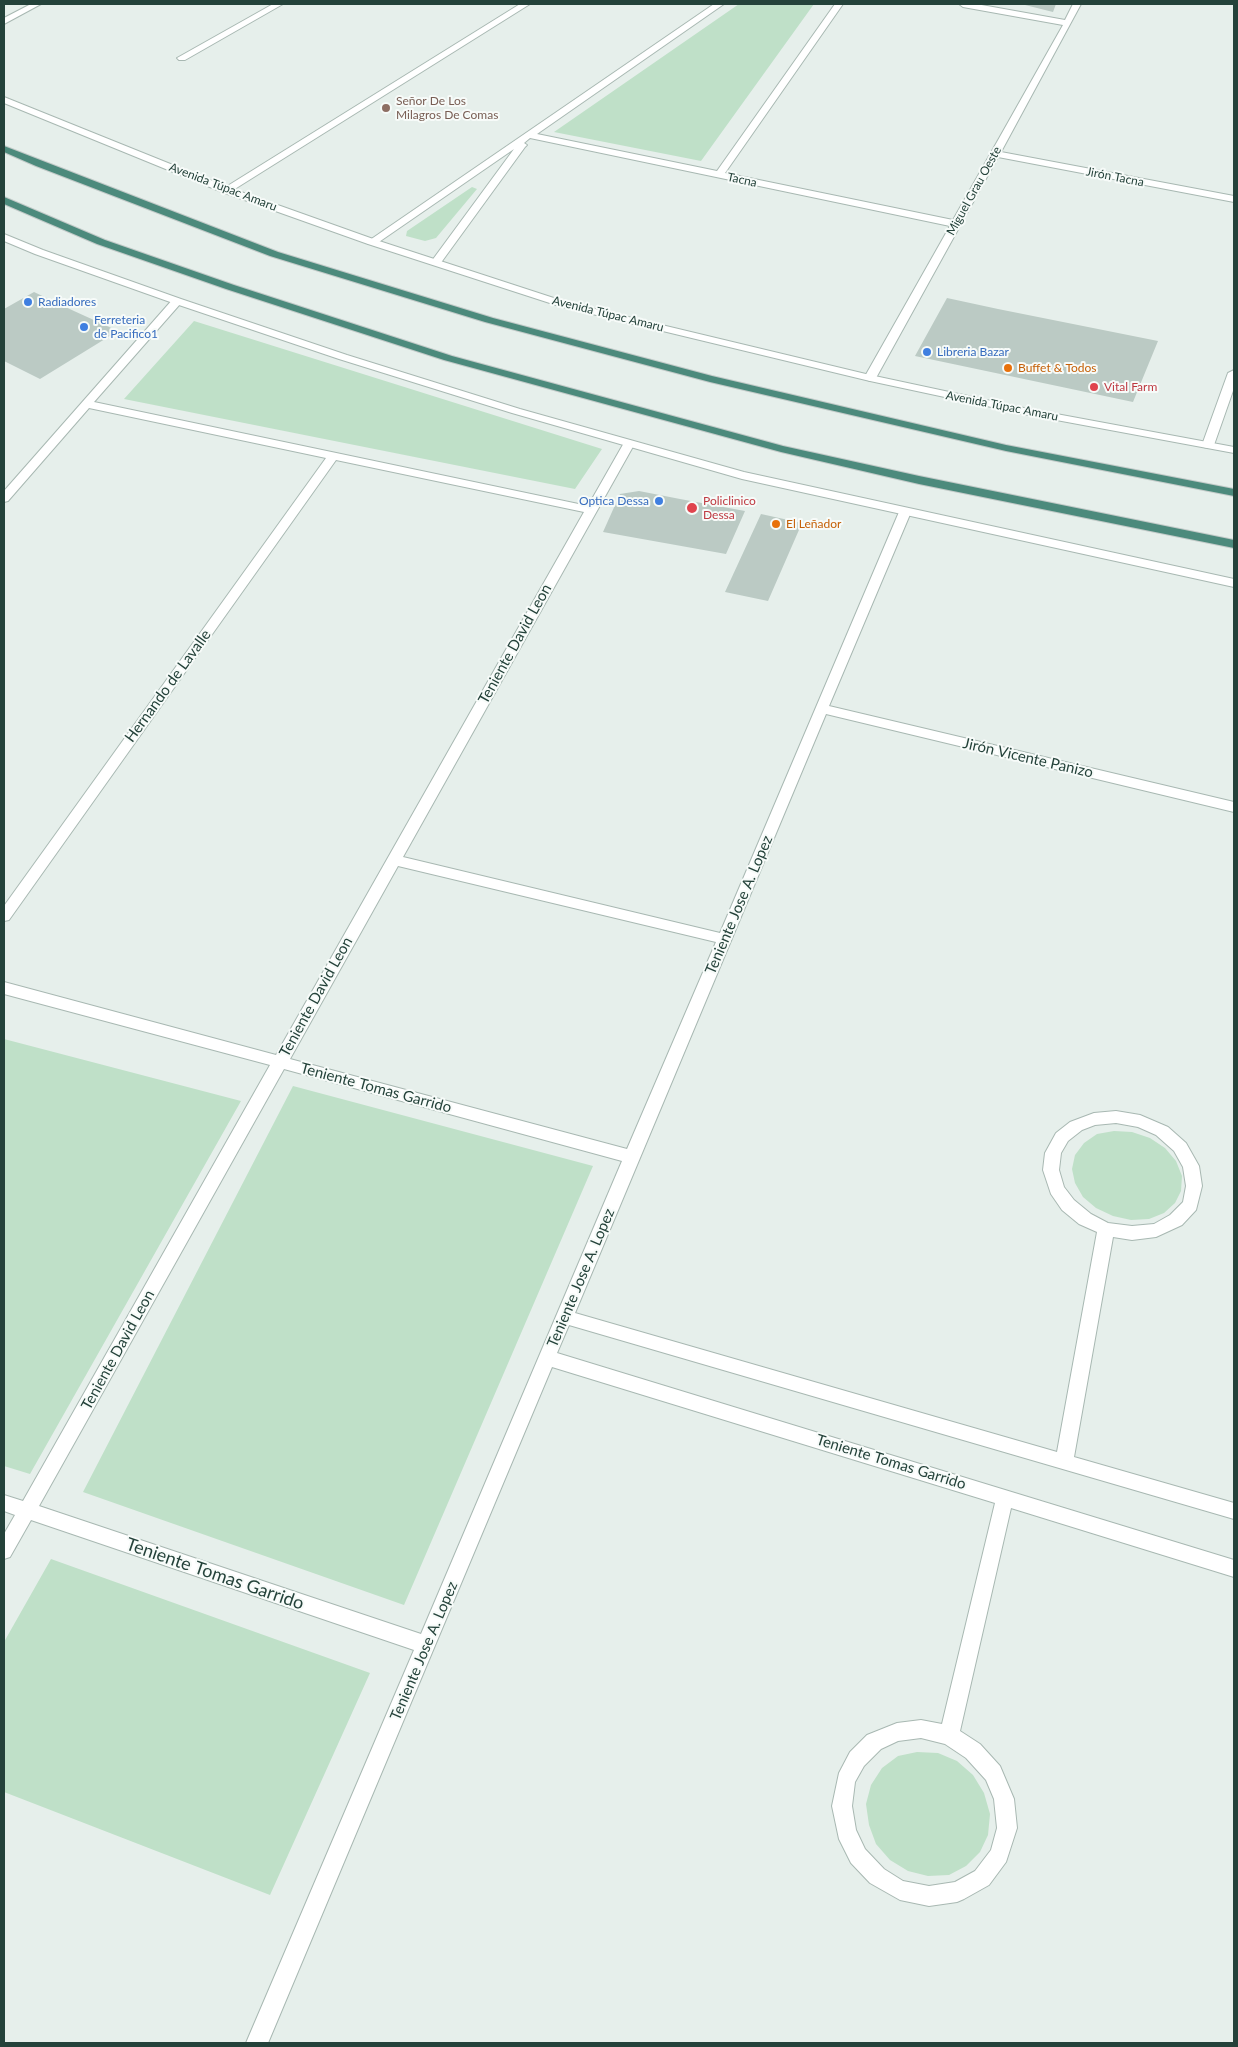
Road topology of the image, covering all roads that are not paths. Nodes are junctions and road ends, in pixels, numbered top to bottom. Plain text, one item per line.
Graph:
1 (19, 4) edge
2 (279, 4) edge
3 (526, 4) edge
4 (720, 4) edge
5 (840, 4) edge
6 (963, 4) edge
7 (1077, 4) edge
8 (33, 6) edge
9 (4, 21) edge
10 (1068, 23) junction
11 (182, 58) dead end
12 (4, 100) edge
13 (529, 135) junction
14 (4, 149) edge
15 (995, 154) junction
16 (720, 175) junction
17 (226, 190) junction
18 (4, 200) edge
19 (1234, 200) edge
20 (956, 224) junction
21 (4, 237) edge
22 (372, 242) junction
23 (436, 262) junction
24 (177, 301) junction
25 (1234, 373) edge
26 (870, 378) junction
27 (86, 404) junction
28 (629, 442) junction
29 (1208, 445) junction
30 (1234, 450) edge
31 (333, 456) junction
32 (1234, 493) edge
33 (4, 498) edge
34 (591, 510) junction
35 (905, 512) junction
36 (1234, 544) edge
37 (1234, 583) edge
38 (822, 709) junction
39 (1234, 807) edge
40 (394, 860) junction
41 (4, 916) edge
42 (724, 939) junction
43 (4, 988) edge
44 (280, 1062) junction
45 (632, 1157) junction
46 (1106, 1229) junction
47 (564, 1316) junction
48 (548, 1358) junction
49 (1064, 1461) junction
50 (1005, 1497) junction
51 (4, 1503) edge
52 (27, 1510) junction
53 (1234, 1511) edge
54 (4, 1551) edge
55 (1234, 1568) edge
56 (426, 1645) junction
57 (949, 1735) junction
58 (257, 2043) edge

1 - 8 street
2 - 11 street
3 - 17 street
4 - 13 street
5 - 16 street
6 - 10 street
7 - 10 street, Miguel Grau Oeste
8 - 9 street
10 - 15 street, Miguel Grau Oeste
12 - 17 street, Avenida Túpac Amaru
13 - 16 street, Tacna
13 - 22 street
13 - 23 street
14 - 32 highway
15 - 19 street, Jirón Tacna
15 - 20 street, Miguel Grau Oeste
16 - 20 street, Tacna
17 - 22 street, Avenida Túpac Amaru
18 - 36 highway
20 - 26 street, Miguel Grau Oeste
21 - 24 street
22 - 23 street, Avenida Túpac Amaru
23 - 26 street, Avenida Túpac Amaru
24 - 27 street
24 - 28 street
25 - 29 street
26 - 29 street, Avenida Túpac Amaru
27 - 31 street
27 - 33 street
28 - 34 street, Teniente David Leon
28 - 35 street
29 - 30 street, Avenida Túpac Amaru
31 - 34 street
31 - 41 street, Hernando de Lavalle
34 - 40 street, Teniente David Leon
35 - 37 street
35 - 38 street, Teniente Jose A. Lopez
38 - 39 street, Jirón Vicente Panizo
38 - 42 street, Teniente Jose A. Lopez
40 - 42 street
40 - 44 street, Teniente David Leon
42 - 45 street, Teniente Jose A. Lopez
43 - 44 street, Teniente Tomas Garrido
44 - 45 street, Teniente Tomas Garrido
44 - 52 street, Teniente David Leon
45 - 47 street, Teniente Jose A. Lopez
46 - 46 street
46 - 49 street
47 - 48 street, Teniente Jose A. Lopez
47 - 49 street
48 - 50 street, Teniente Tomas Garrido
48 - 56 street, Teniente Jose A. Lopez
49 - 53 street
50 - 55 street, Teniente Tomas Garrido
50 - 57 street
51 - 52 street, Teniente Tomas Garrido
52 - 54 street, Teniente David Leon
52 - 56 street, Teniente Tomas Garrido
56 - 58 street, Teniente Jose A. Lopez
57 - 57 street

